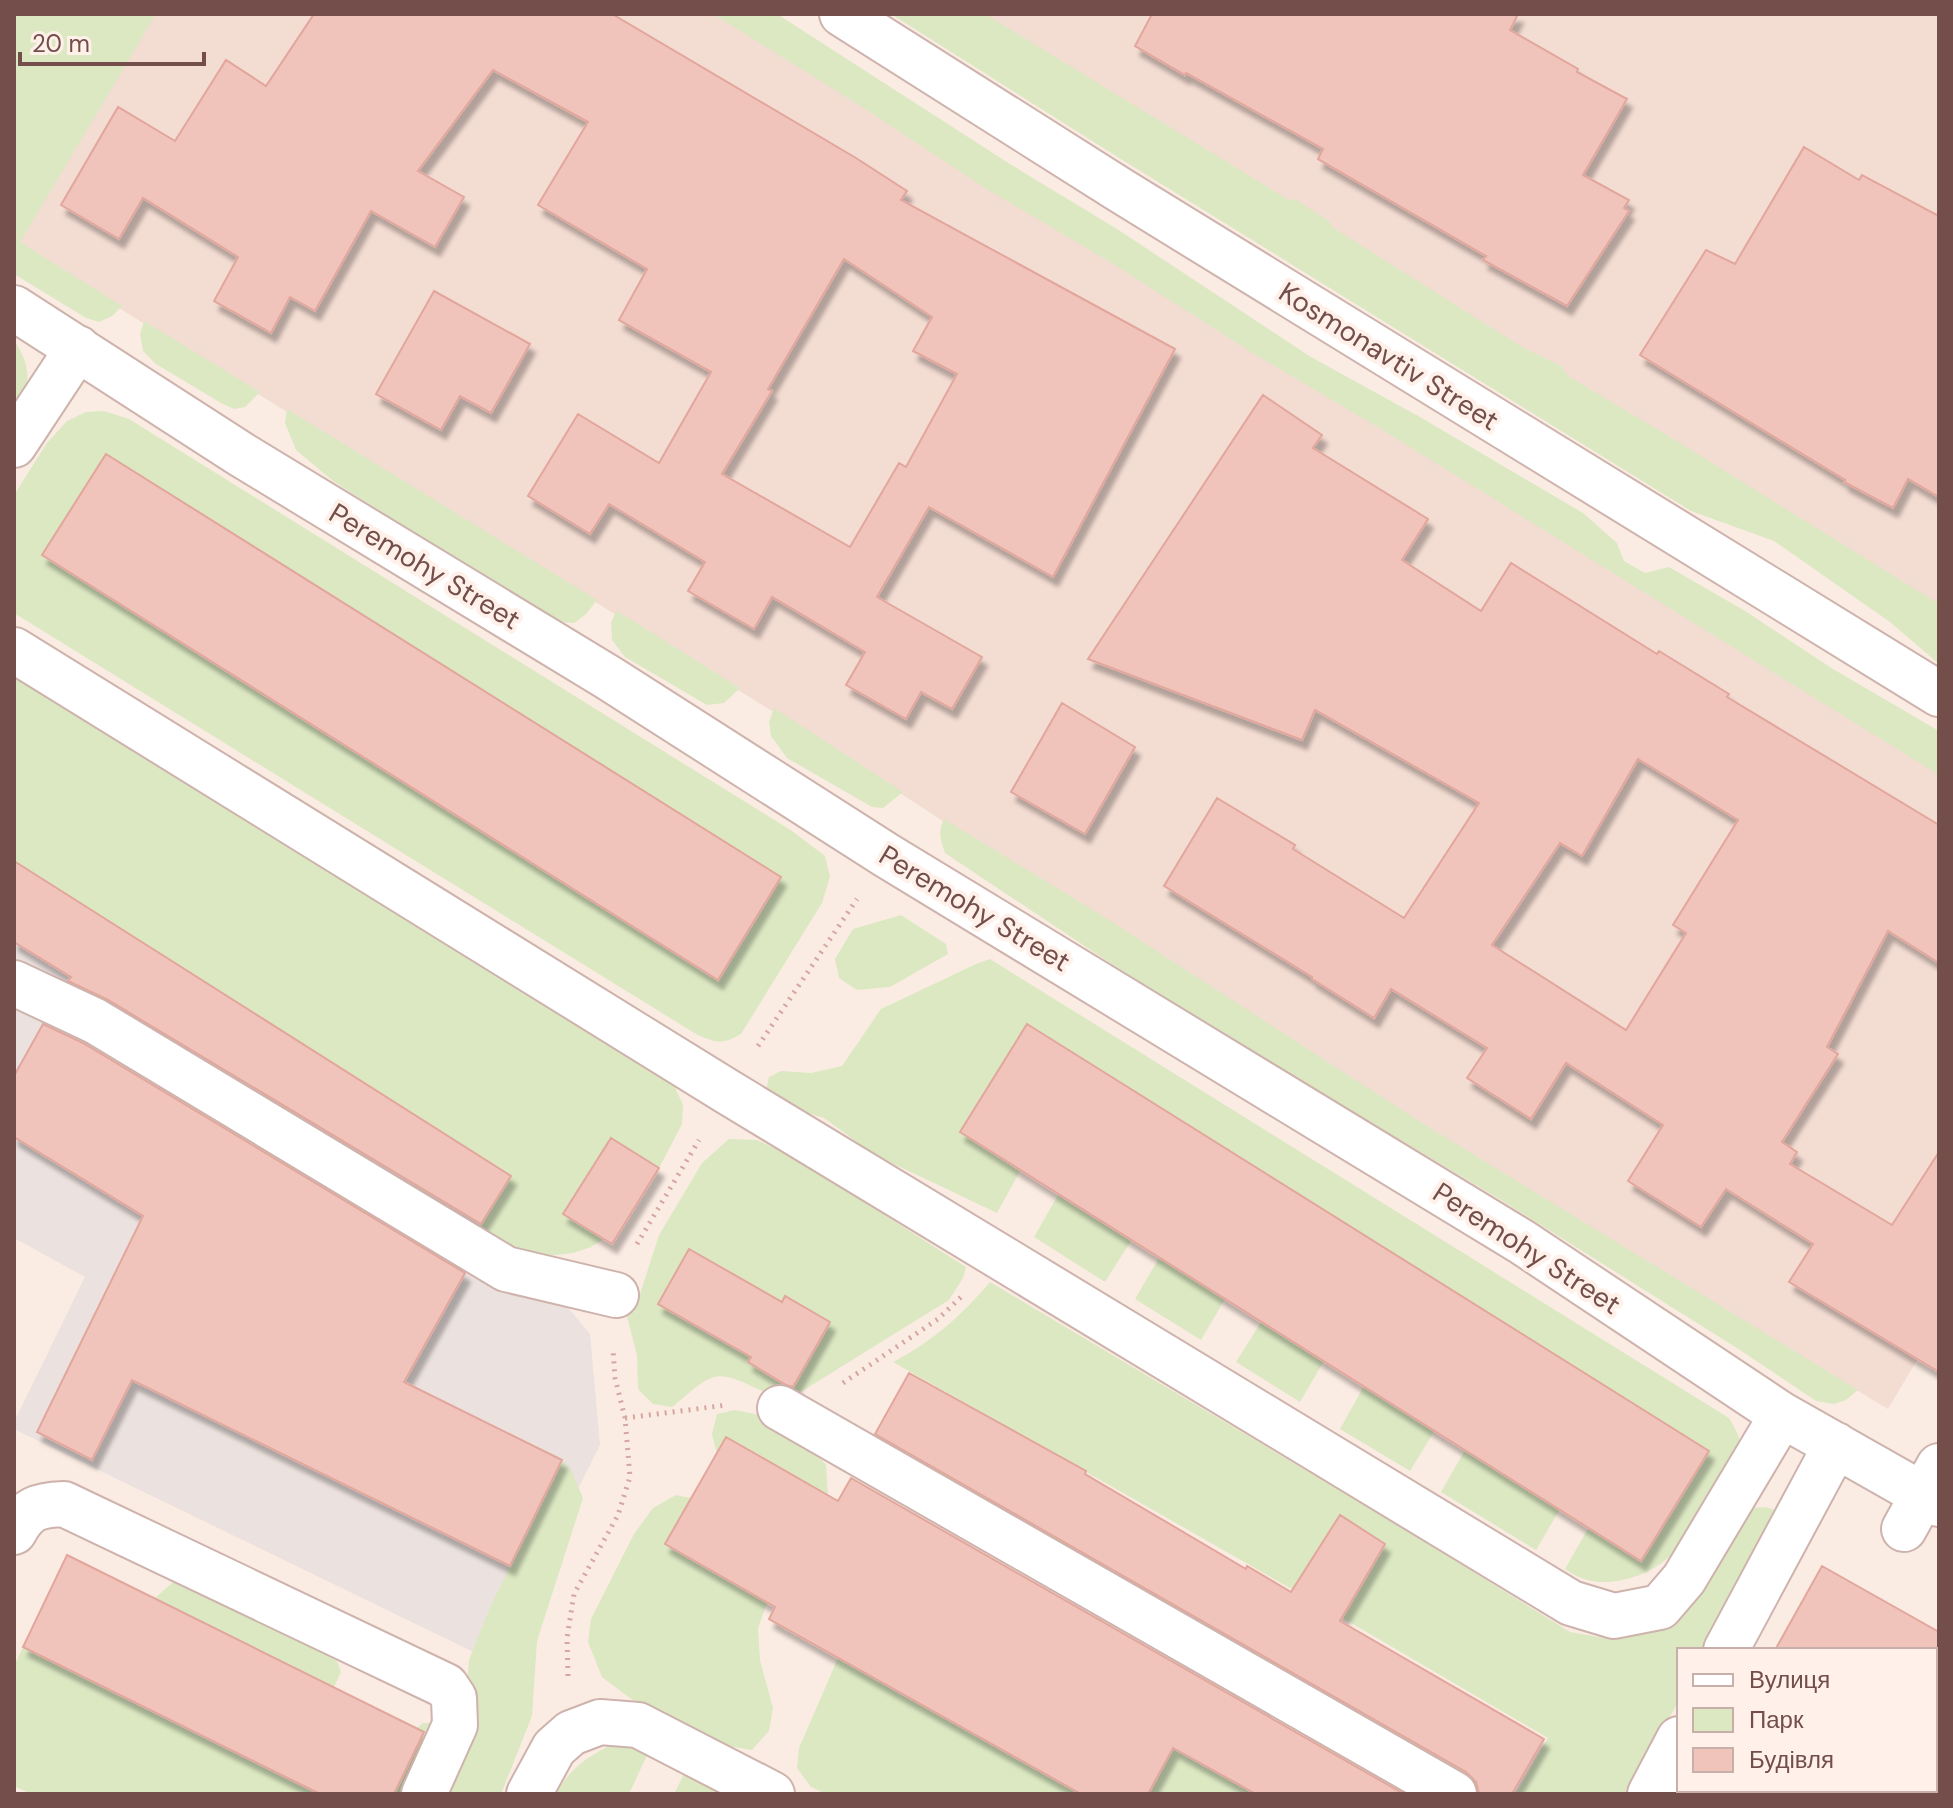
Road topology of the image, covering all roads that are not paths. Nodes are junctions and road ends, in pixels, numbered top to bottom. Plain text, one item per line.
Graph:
1 (842, 14) edge
2 (14, 308) edge
3 (78, 348) junction
4 (14, 445) edge
5 (14, 650) edge
6 (1939, 694) edge
7 (14, 983) edge
8 (616, 1295) road end
9 (780, 1408) dead end
10 (1782, 1415) junction
11 (1836, 1445) junction
12 (1926, 1499) edge
13 (14, 1532) edge
14 (1727, 1648) edge
15 (1677, 1743) edge
16 (424, 1794) edge
17 (529, 1794) edge
18 (772, 1794) edge
19 (1454, 1794) edge
20 (1650, 1794) edge

1 - 6 street, Kosmonavtiv Street
2 - 3 street, Peremohy Street
3 - 4 street
3 - 10 street, Peremohy Street
5 - 10 street
7 - 8 street
9 - 19 street
10 - 11 street, Peremohy Street
11 - 12 street, Peremohy Street
11 - 14 street
13 - 16 street
15 - 20 street
17 - 18 street

